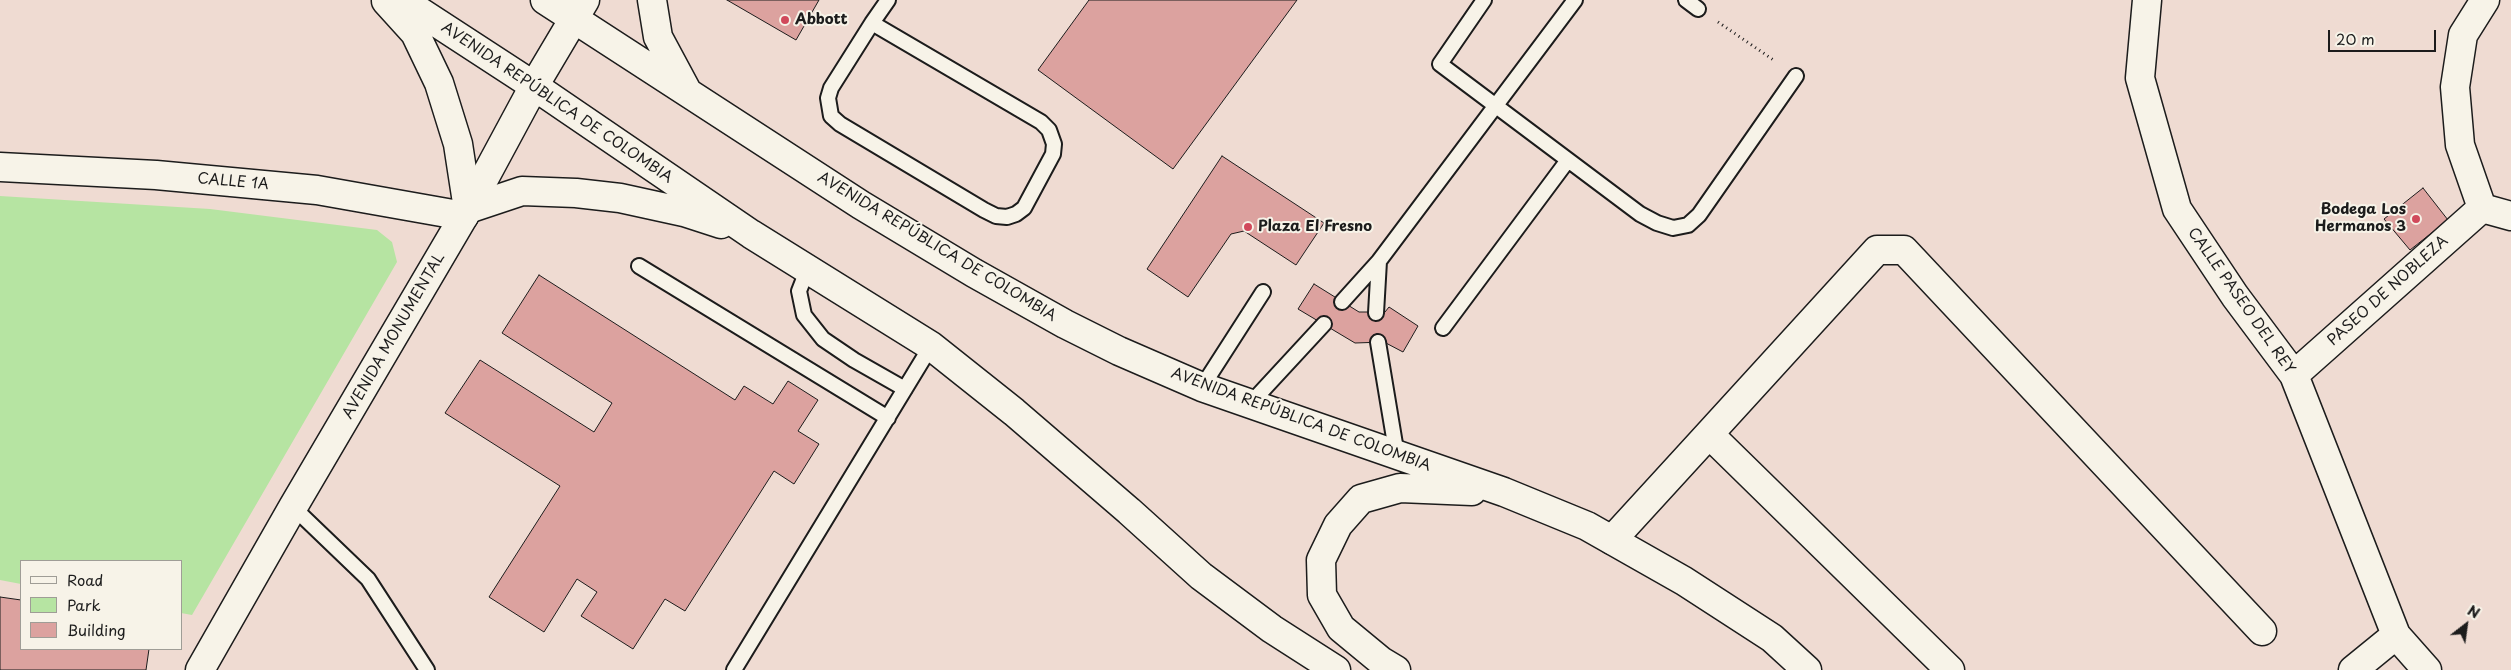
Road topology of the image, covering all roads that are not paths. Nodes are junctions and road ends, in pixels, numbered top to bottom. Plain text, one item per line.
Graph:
1 (385, 0) edge
2 (402, 0) edge
3 (545, 0) edge
4 (652, 0) edge
5 (888, 0) edge
6 (1484, 0) edge
7 (1575, 0) edge
8 (1686, 0) edge
9 (2146, 0) edge
10 (2485, 0) edge
11 (1698, 9) road end
12 (579, 10) edge
13 (872, 23) junction
14 (1796, 76) road end
15 (534, 86) junction
16 (688, 92) junction
17 (1495, 106) junction
18 (1568, 160) junction
19 (0, 167) edge
20 (2482, 208) junction
21 (466, 212) junction
22 (2511, 216) edge
23 (751, 234) junction
24 (1379, 261) junction
25 (639, 266) dead end
26 (808, 268) junction
27 (1263, 292) dead end
28 (1342, 302) dead end
29 (1376, 312) dead end
30 (1324, 324) dead end
31 (1442, 328) dead end
32 (1378, 342) dead end
33 (931, 346) junction
34 (2294, 375) junction
35 (1202, 387) junction
36 (905, 389) junction
37 (1250, 404) junction
38 (888, 418) junction
39 (1710, 434) junction
40 (1397, 456) junction
41 (1504, 492) junction
42 (293, 507) junction
43 (1612, 540) junction
44 (2262, 631) dead end
45 (2396, 635) junction
46 (200, 670) edge
47 (427, 670) edge
48 (734, 670) edge
49 (1336, 670) edge
50 (1396, 670) edge
51 (1807, 670) edge
52 (1950, 670) edge
53 (2353, 670) edge
54 (2427, 670) edge

1 - 21 main road
2 - 15 main road, AVENIDA REPÚBLICA DE COLOMBIA
3 - 12 main road, AVENIDA REPÚBLICA DE COLOMBIA
4 - 16 main road
5 - 13 lane
6 - 17 lane
7 - 17 lane
8 - 11 lane
9 - 34 main road, CALLE PASEO DEL REY
10 - 20 main road
12 - 15 main road, AVENIDA MONUMENTAL
12 - 16 main road, AVENIDA REPÚBLICA DE COLOMBIA
13 - 13 lane
14 - 18 lane
15 - 21 main road, AVENIDA MONUMENTAL
15 - 23 main road, AVENIDA REPÚBLICA DE COLOMBIA
16 - 35 main road, AVENIDA REPÚBLICA DE COLOMBIA
17 - 18 lane
17 - 24 lane
18 - 31 lane
19 - 21 main road, CALLE 1A
20 - 22 main road
20 - 34 main road, PASEO DE NOBLEZA
21 - 23 main road
21 - 42 main road, AVENIDA MONUMENTAL
23 - 26 main road, AVENIDA REPÚBLICA DE COLOMBIA
24 - 28 lane
24 - 29 lane
25 - 38 lane
26 - 33 main road, AVENIDA REPÚBLICA DE COLOMBIA
26 - 36 lane
27 - 35 lane
30 - 37 lane
32 - 40 lane
33 - 36 lane
33 - 49 main road, AVENIDA REPÚBLICA DE COLOMBIA
34 - 45 main road, CALLE PASEO DEL REY
35 - 37 main road, AVENIDA REPÚBLICA DE COLOMBIA
36 - 38 lane
37 - 40 main road, AVENIDA REPÚBLICA DE COLOMBIA
38 - 48 lane
39 - 43 main road
39 - 44 main road
39 - 52 main road
40 - 41 main road, AVENIDA REPÚBLICA DE COLOMBIA
41 - 43 main road, AVENIDA REPÚBLICA DE COLOMBIA
41 - 50 main road
42 - 46 main road, AVENIDA MONUMENTAL
42 - 47 lane
43 - 51 main road, AVENIDA REPÚBLICA DE COLOMBIA
45 - 53 main road
45 - 54 main road, CALLE PASEO DEL REY

